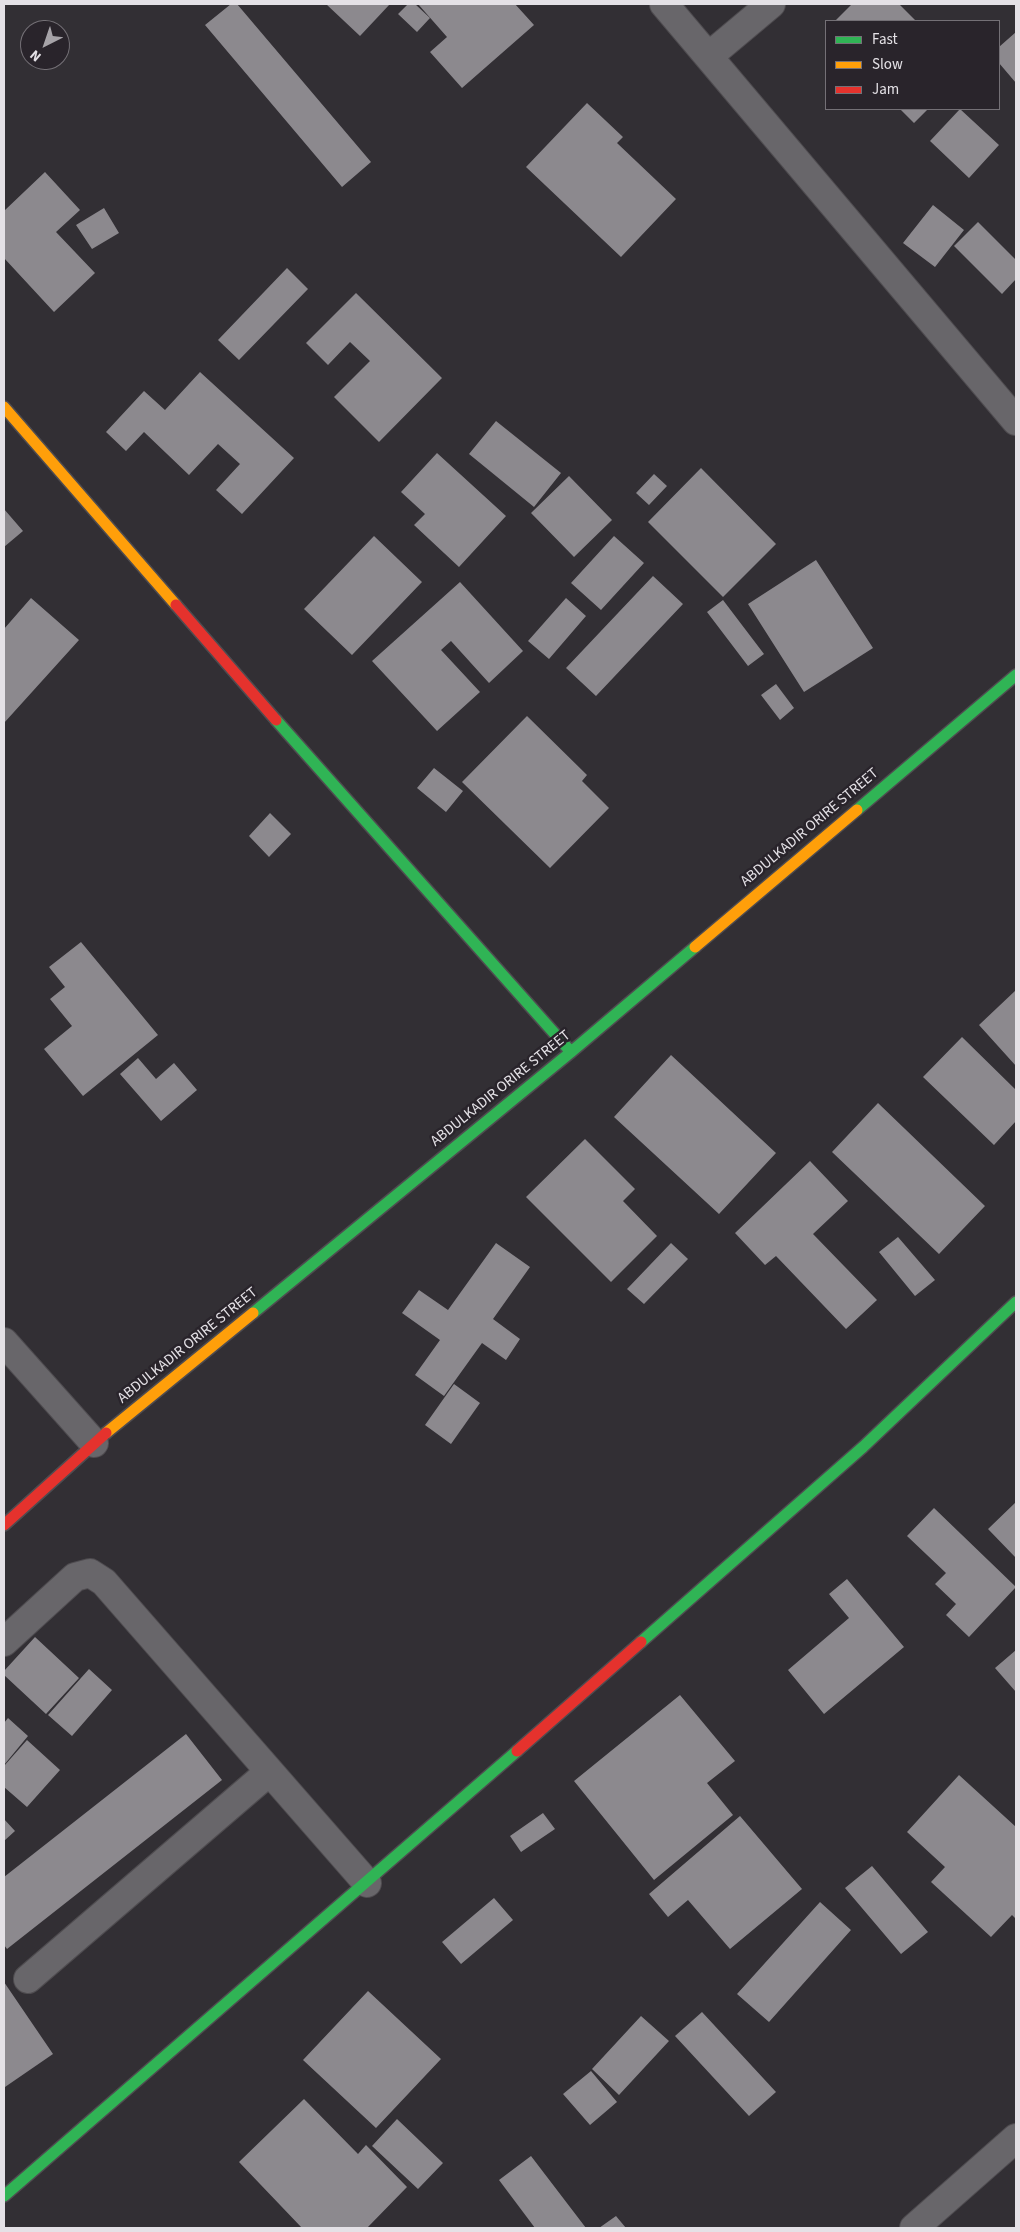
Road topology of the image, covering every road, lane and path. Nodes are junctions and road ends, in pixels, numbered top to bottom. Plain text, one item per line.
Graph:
1 (664, 4) edge
2 (772, 4) edge
3 (709, 56) junction
4 (4, 408) edge
5 (1016, 421) edge
6 (1016, 675) edge
7 (571, 1052) junction
8 (1016, 1302) edge
9 (4, 1342) edge
10 (94, 1443) junction
11 (4, 1524) edge
12 (4, 1642) edge
13 (269, 1772) junction
14 (367, 1883) junction
15 (28, 1980) dead end
16 (1016, 2138) edge
17 (4, 2196) edge
18 (914, 2228) edge

1 - 3 street
2 - 3 street
3 - 5 street
4 - 7 street
6 - 7 street, ABDULKADIR ORIRE STREET
7 - 10 street, ABDULKADIR ORIRE STREET
8 - 14 street
9 - 10 street
10 - 11 street, ABDULKADIR ORIRE STREET
12 - 13 street
13 - 14 street
13 - 15 street
14 - 17 street
16 - 18 street

